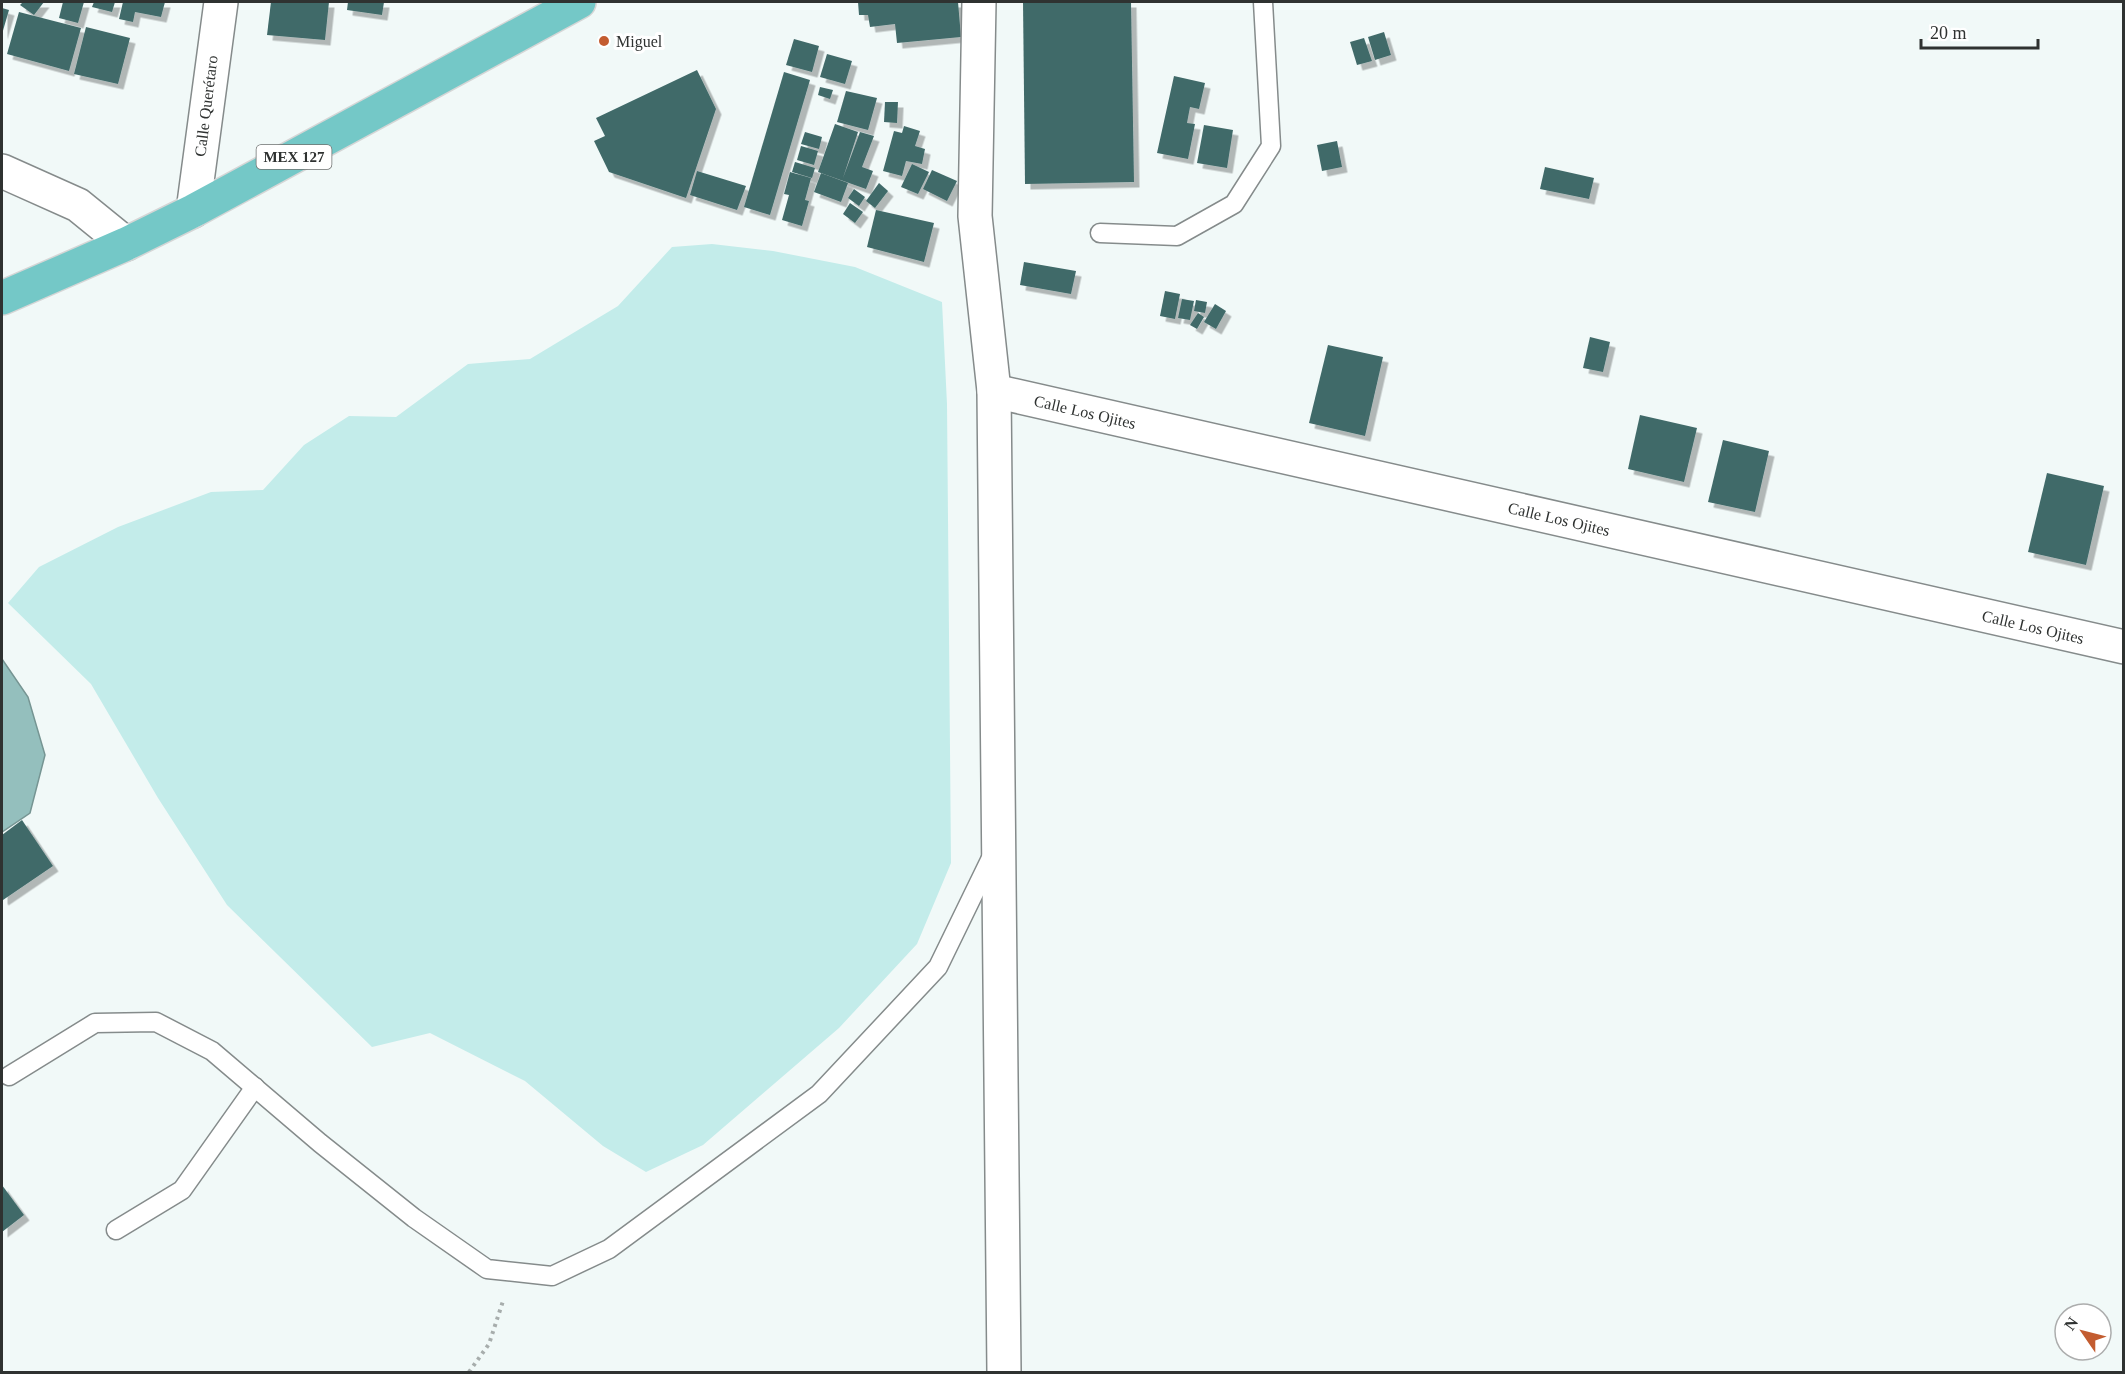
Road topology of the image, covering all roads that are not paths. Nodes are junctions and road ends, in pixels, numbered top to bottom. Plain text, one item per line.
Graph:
1 (221, 2) edge
2 (579, 2) edge
3 (979, 2) edge
4 (1263, 2) edge
5 (2, 171) edge
6 (194, 211) junction
7 (1100, 233) dead end
8 (126, 244) junction
9 (2, 298) edge
10 (994, 392) junction
11 (2124, 647) edge
12 (998, 844) junction
13 (9, 1076) dead end
14 (255, 1088) junction
15 (116, 1230) dead end
16 (1004, 1372) edge

1 - 6 street, Calle Querétaro
2 - 6 main road, MEX 127
3 - 10 street
4 - 7 lane
5 - 8 street
6 - 8 main road, MEX 127
8 - 9 main road, MEX 127
10 - 11 street, Calle Los Ojites
10 - 12 street
12 - 14 lane
12 - 16 street
13 - 14 lane
14 - 15 lane

